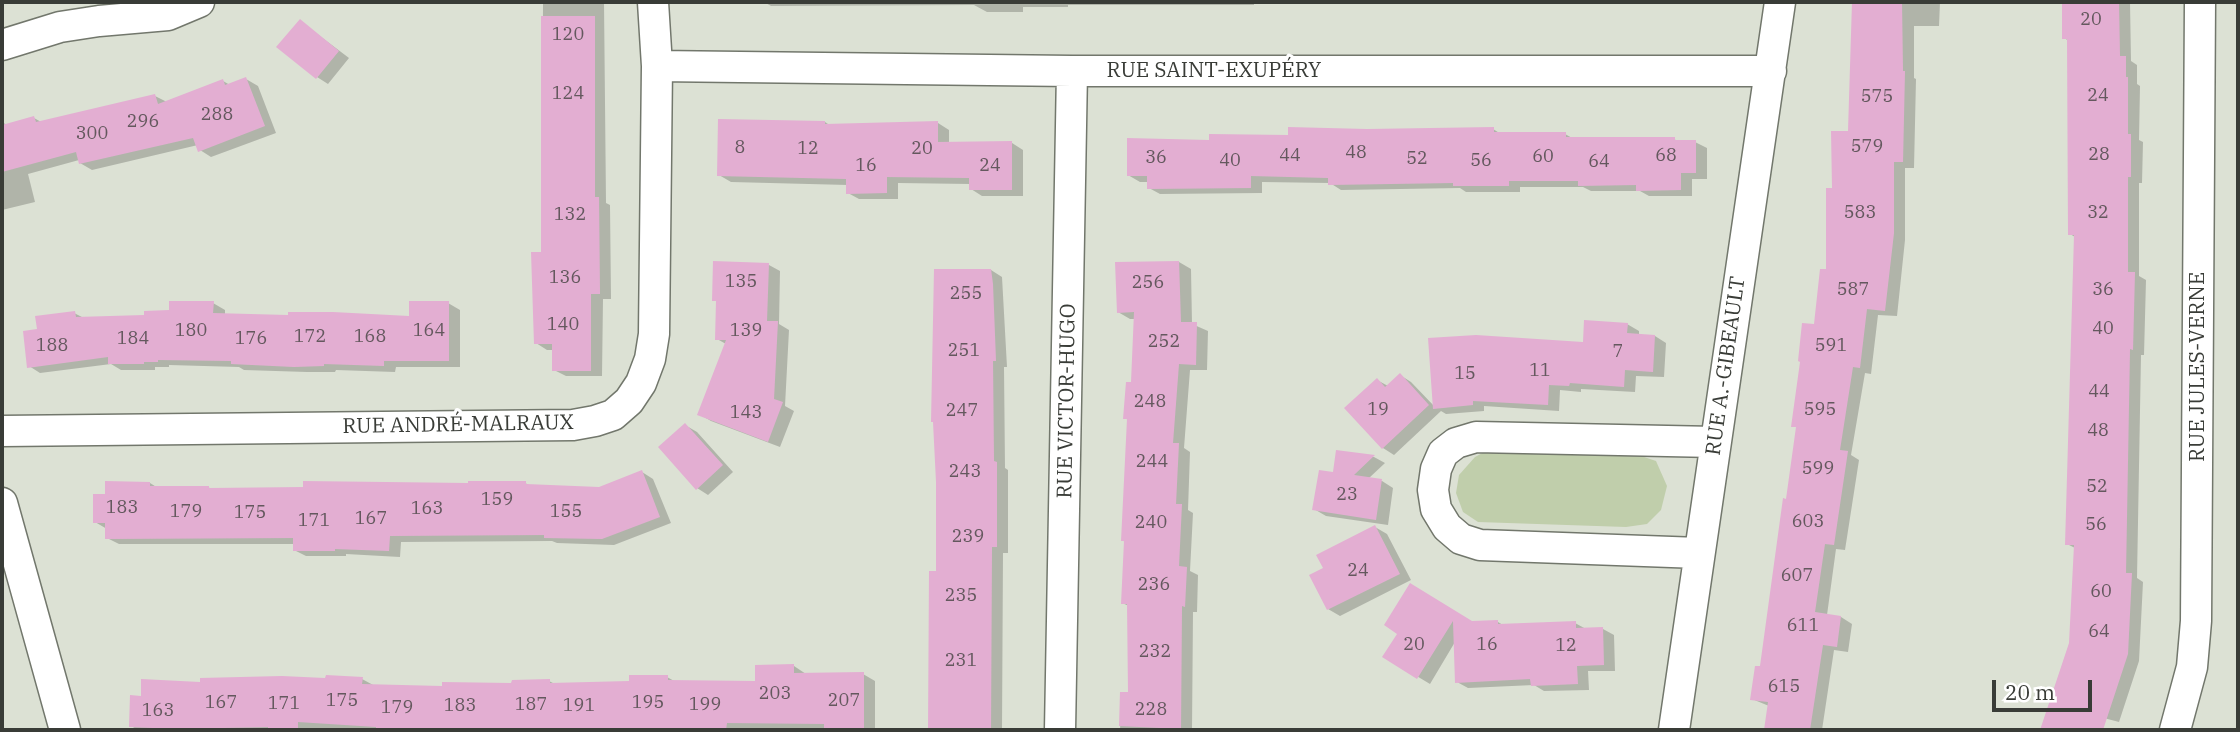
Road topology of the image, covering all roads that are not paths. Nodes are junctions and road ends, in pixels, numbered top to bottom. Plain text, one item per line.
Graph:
1 (199, 2) edge
2 (653, 2) edge
3 (1780, 2) edge
4 (2200, 2) edge
5 (2, 45) edge
6 (657, 66) junction
7 (1072, 71) junction
8 (1770, 71) junction
9 (2, 430) edge
10 (1715, 442) junction
11 (2, 503) edge
12 (1699, 553) junction
13 (65, 730) edge
14 (1060, 730) edge
15 (1674, 730) edge
16 (2175, 730) edge

1 - 5 street
2 - 6 street, RUE ANDRÉ-MALRAUX
3 - 8 street, RUE A.-GIBEAULT
4 - 16 street, RUE JULES-VERNE
6 - 7 street, RUE SAINT-EXUPÉRY
6 - 9 street, RUE ANDRÉ-MALRAUX
7 - 8 street, RUE SAINT-EXUPÉRY
7 - 14 street, RUE VICTOR-HUGO
8 - 10 street, RUE A.-GIBEAULT
10 - 12 street, RUE A.-GIBEAULT
10 - 12 street
11 - 13 street
12 - 15 street, RUE A.-GIBEAULT

